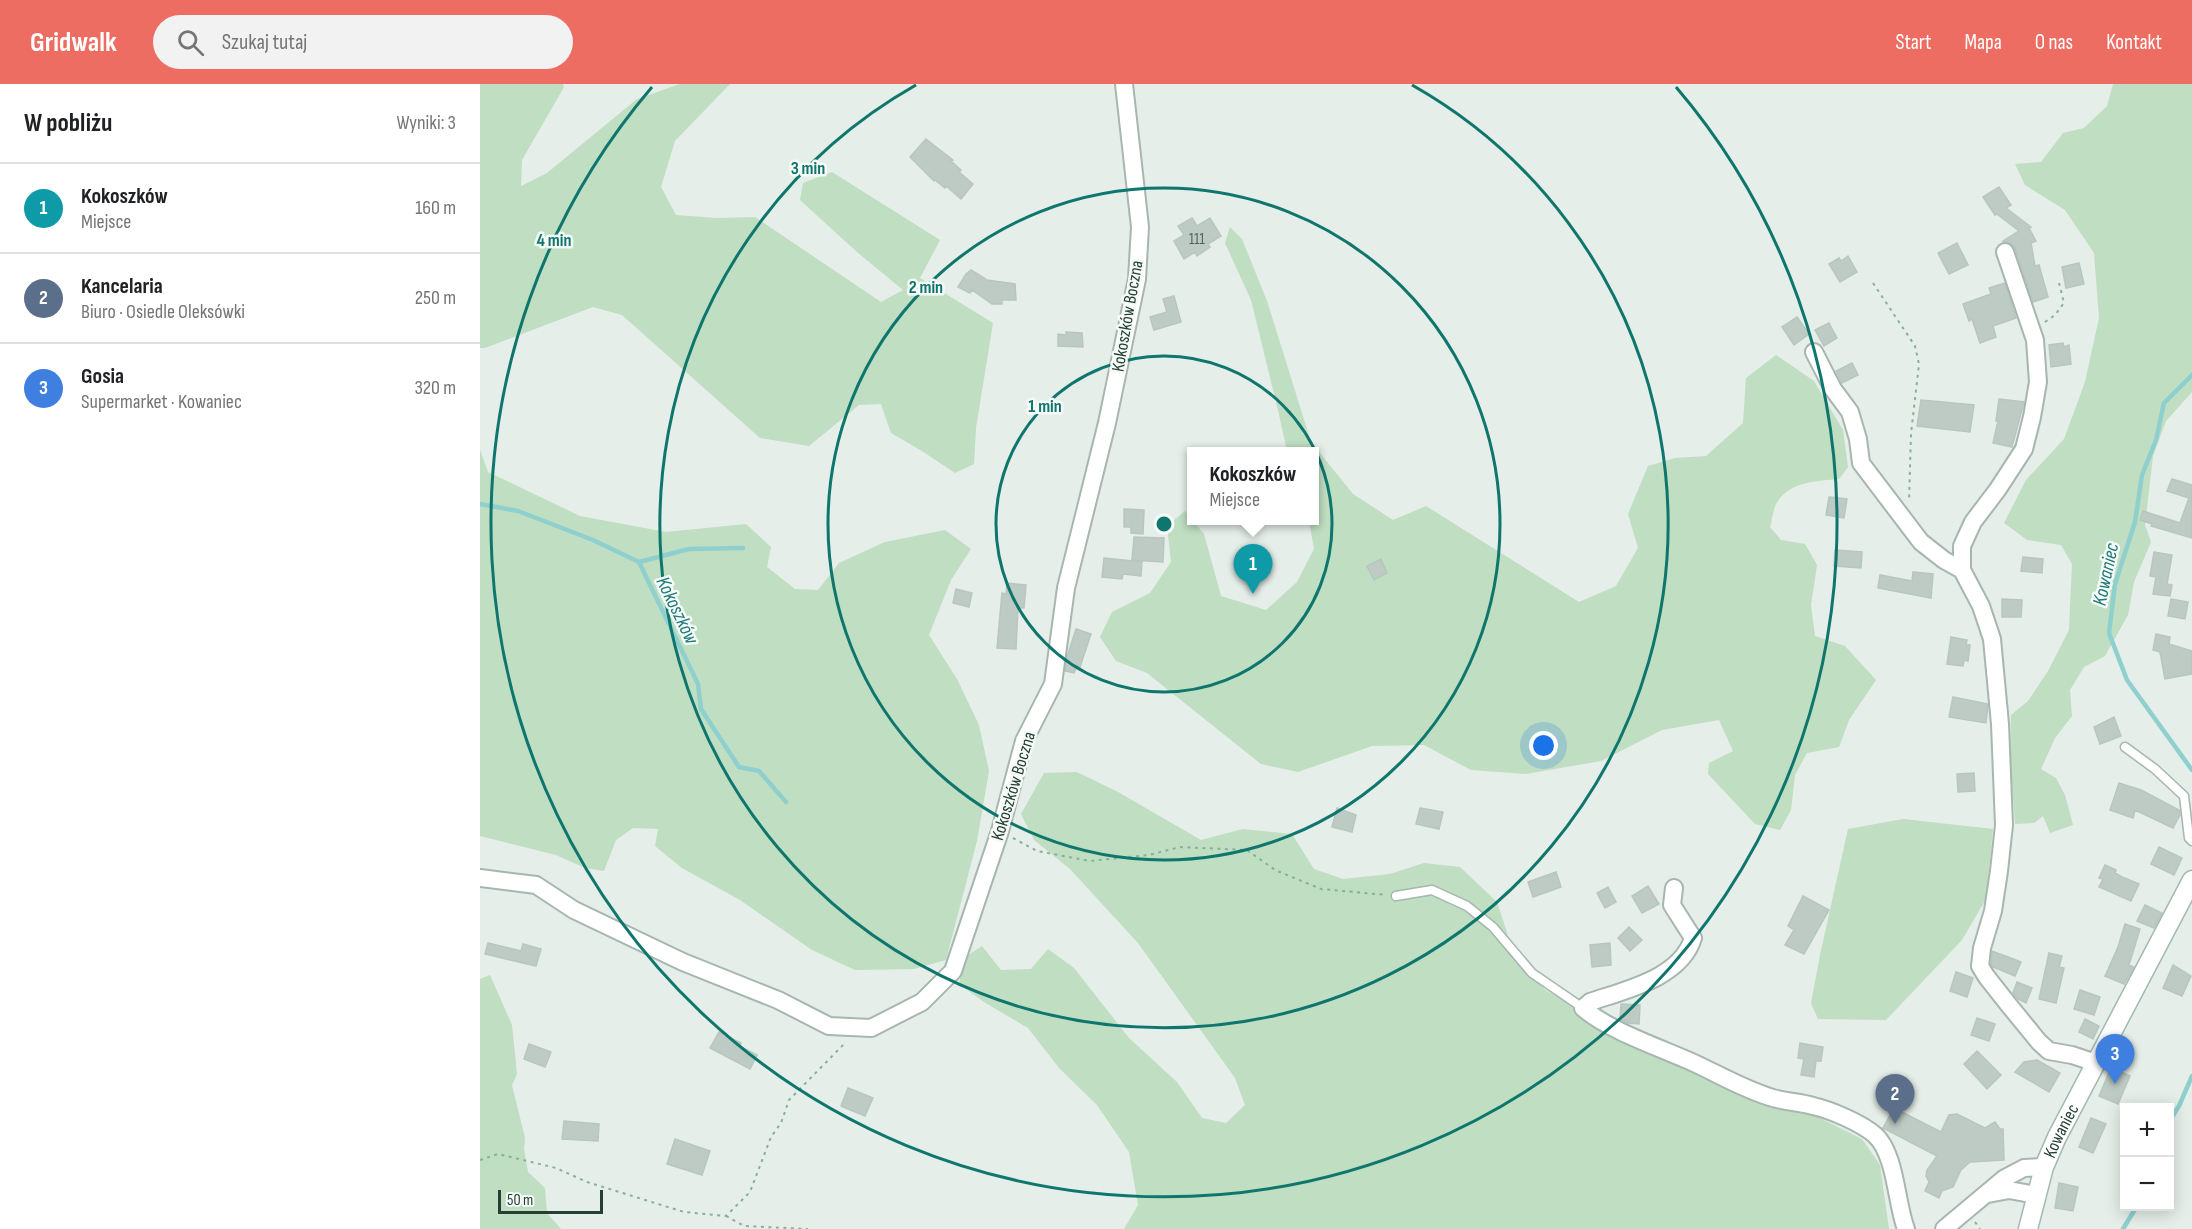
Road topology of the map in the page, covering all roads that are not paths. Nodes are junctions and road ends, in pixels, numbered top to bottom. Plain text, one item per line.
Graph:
1 (1124, 84) edge
2 (2006, 252) dead end
3 (1814, 352) dead end
4 (1962, 570) junction
5 (2125, 747) dead end
6 (2192, 841) edge
7 (480, 878) edge
8 (2192, 880) edge
9 (1674, 888) dead end
10 (1395, 896) road end
11 (1583, 1008) junction
12 (2096, 1063) junction
13 (2044, 1167) junction
14 (1988, 1194) junction
15 (2036, 1196) junction
16 (1906, 1229) edge
17 (1944, 1229) edge
18 (2028, 1229) edge

1 - 7 street, Kokoszków Boczna
2 - 4 street
3 - 4 street
4 - 12 street
5 - 6 lane
8 - 12 street, Kowaniec
9 - 11 street
10 - 11 lane
11 - 16 street
12 - 13 street, Kowaniec
13 - 14 street
13 - 15 street, Kowaniec
14 - 15 street
14 - 17 street
15 - 18 street, Kowaniec

